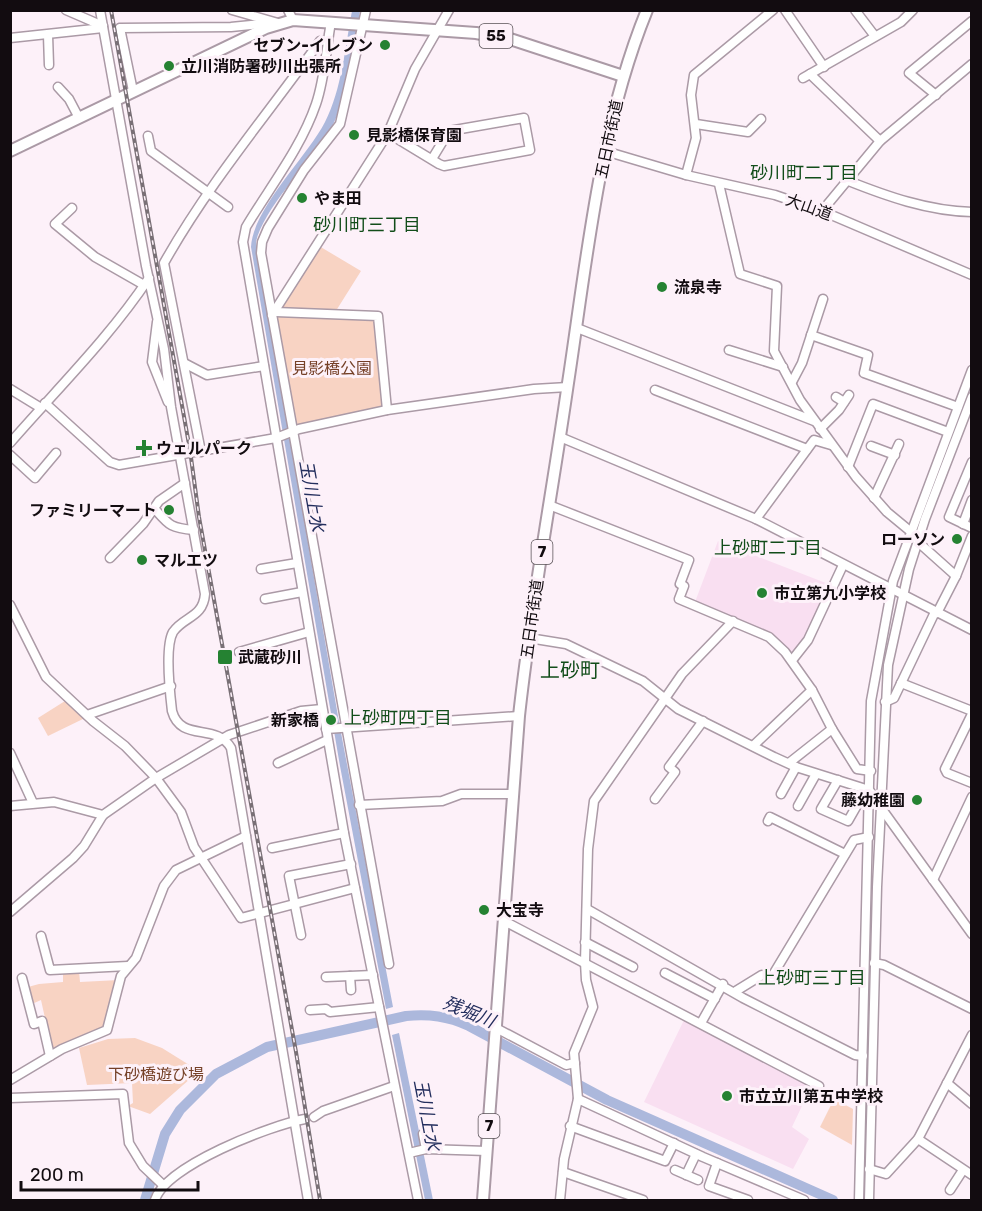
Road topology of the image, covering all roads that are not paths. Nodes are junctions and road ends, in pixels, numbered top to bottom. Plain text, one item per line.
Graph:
1 (66, 10) edge
2 (100, 10) edge
3 (232, 10) edge
4 (366, 10) edge
5 (449, 10) edge
6 (772, 10) edge
7 (785, 10) edge
8 (855, 10) edge
9 (913, 10) edge
10 (645, 11) edge
11 (291, 15) edge
12 (972, 21) edge
13 (278, 22) junction
14 (335, 23) junction
15 (362, 24) junction
16 (103, 27) junction
17 (266, 28) junction
18 (439, 29) junction
19 (48, 35) junction
20 (874, 35) junction
21 (10, 38) edge
22 (328, 40) junction
23 (972, 64) edge
24 (49, 65) dead end
25 (824, 67) junction
26 (623, 76) junction
27 (58, 87) dead end
28 (133, 91) junction
29 (936, 95) junction
30 (116, 100) junction
31 (79, 118) junction
32 (761, 119) dead end
33 (696, 124) junction
34 (388, 133) junction
35 (148, 136) dead end
36 (880, 141) junction
37 (10, 151) edge
38 (606, 151) junction
39 (432, 159) junction
40 (686, 176) junction
41 (846, 180) junction
42 (719, 184) junction
43 (207, 191) junction
44 (228, 207) dead end
45 (72, 208) dead end
46 (822, 211) junction
47 (972, 212) edge
48 (972, 275) edge
49 (146, 281) junction
50 (823, 299) dead end
51 (274, 314) junction
52 (158, 322) junction
53 (577, 327) junction
54 (811, 335) junction
55 (729, 350) dead end
56 (184, 363) junction
57 (264, 366) junction
58 (783, 367) junction
59 (972, 370) edge
60 (792, 382) junction
61 (568, 387) junction
62 (10, 389) edge
63 (655, 390) dead end
64 (972, 397) edge
65 (843, 398) dead end
66 (43, 405) junction
67 (171, 406) junction
68 (958, 407) junction
69 (387, 410) junction
70 (817, 425) junction
71 (948, 432) junction
72 (292, 434) junction
73 (560, 436) junction
74 (277, 437) junction
75 (10, 443) edge
76 (899, 444) dead end
77 (831, 445) junction
78 (871, 446) dead end
79 (807, 448) junction
80 (201, 452) junction
81 (56, 453) dead end
82 (10, 455) edge
83 (180, 455) junction
84 (895, 455) junction
85 (972, 462) edge
86 (848, 467) junction
87 (185, 483) junction
88 (874, 498) junction
89 (972, 500) edge
90 (549, 505) junction
91 (154, 508) junction
92 (756, 519) junction
93 (963, 524) junction
94 (972, 528) edge
95 (194, 530) junction
96 (910, 531) junction
97 (972, 536) edge
98 (918, 542) junction
99 (111, 558) dead end
100 (297, 563) junction
101 (843, 565) junction
102 (261, 569) dead end
103 (956, 576) junction
104 (891, 590) junction
105 (302, 592) junction
106 (903, 594) junction
107 (265, 599) dead end
108 (10, 604) edge
109 (936, 612) junction
110 (733, 621) junction
111 (972, 630) edge
112 (309, 632) junction
113 (529, 638) junction
114 (239, 652) dead end
115 (793, 659) junction
116 (901, 683) junction
117 (171, 686) junction
118 (812, 690) junction
119 (665, 700) junction
120 (885, 702) junction
121 (322, 709) junction
122 (972, 712) edge
123 (87, 716) junction
124 (519, 716) junction
125 (703, 721) junction
126 (343, 727) junction
127 (327, 729) junction
128 (832, 729) junction
129 (225, 739) junction
130 (327, 740) junction
131 (753, 746) junction
132 (10, 753) edge
133 (278, 763) dead end
134 (793, 765) junction
135 (871, 771) junction
136 (816, 774) junction
137 (156, 778) junction
138 (838, 780) junction
139 (972, 783) edge
140 (869, 793) junction
141 (514, 794) junction
142 (781, 794) dead end
143 (972, 797) edge
144 (655, 799) dead end
145 (33, 803) junction
146 (359, 805) junction
147 (880, 805) junction
148 (10, 806) edge
149 (798, 806) dead end
150 (103, 815) junction
151 (768, 821) dead end
152 (344, 833) junction
153 (246, 836) junction
154 (869, 837) junction
155 (272, 848) dead end
156 (845, 854) junction
157 (201, 858) junction
158 (351, 864) junction
159 (933, 880) junction
160 (356, 888) junction
161 (295, 905) junction
162 (587, 909) junction
163 (10, 912) edge
164 (260, 914) junction
165 (504, 921) junction
166 (972, 934) edge
167 (301, 935) dead end
168 (41, 936) dead end
169 (585, 942) junction
170 (585, 962) junction
171 (874, 963) junction
172 (389, 964) dead end
173 (128, 966) junction
174 (633, 968) dead end
175 (665, 973) dead end
176 (373, 975) junction
177 (350, 976) junction
178 (326, 977) dead end
179 (22, 978) dead end
180 (723, 984) junction
181 (351, 990) dead end
182 (736, 991) junction
183 (715, 999) junction
184 (972, 1009) edge
185 (310, 1010) dead end
186 (380, 1011) junction
187 (701, 1023) junction
188 (496, 1031) junction
189 (972, 1035) edge
190 (50, 1056) junction
191 (862, 1060) junction
192 (575, 1063) junction
193 (872, 1070) junction
194 (10, 1080) edge
195 (947, 1083) junction
196 (394, 1086) junction
197 (819, 1086) dead end
198 (578, 1096) junction
199 (10, 1098) edge
200 (972, 1104) edge
201 (295, 1121) junction
202 (570, 1126) junction
203 (866, 1132) junction
204 (423, 1134) dead end
205 (918, 1139) junction
206 (674, 1143) junction
207 (418, 1151) junction
208 (487, 1151) junction
209 (696, 1154) junction
210 (717, 1163) junction
211 (869, 1169) junction
212 (675, 1170) dead end
213 (562, 1172) junction
214 (968, 1172) edge
215 (686, 1175) junction
216 (698, 1180) dead end
217 (160, 1182) junction
218 (950, 1190) dead end
219 (155, 1200) edge
220 (308, 1200) edge
221 (418, 1200) edge
222 (483, 1200) edge
223 (560, 1200) edge
224 (643, 1200) edge
225 (748, 1200) edge
226 (804, 1200) edge
227 (860, 1200) edge
228 (869, 1200) edge

1 - 16 street
2 - 16 street
3 - 13 street
4 - 15 street
5 - 18 street
6 - 33 street
7 - 25 street
8 - 20 street
9 - 20 street
10 - 26 main road, 五日市街道 / 7
11 - 13 main road, 55
11 - 14 main road, 55
12 - 29 street
13 - 17 main road, 55
14 - 15 main road, 55
14 - 22 street
15 - 18 main road, 55
15 - 51 street
16 - 19 street
16 - 30 street
17 - 28 main road, 55
17 - 28 street
18 - 26 main road, 55
18 - 34 street
19 - 21 street
19 - 24 street
20 - 25 street
22 - 43 street
22 - 57 street
23 - 29 street
25 - 36 street
26 - 38 main road, 五日市街道 / 7
27 - 31 street
28 - 30 main road, 55
29 - 36 street
30 - 31 main road, 55
30 - 49 street
31 - 37 main road, 55
32 - 33 street
33 - 40 street
34 - 39 street
34 - 51 street
35 - 43 street
36 - 41 street
38 - 40 street, 大山道
38 - 53 main road, 五日市街道 / 7
39 - 39 street
40 - 42 street, 大山道
41 - 46 street
41 - 47 street
42 - 46 street, 大山道
42 - 58 street
43 - 44 street
43 - 56 street
45 - 49 street
46 - 48 street, 大山道
49 - 52 street
49 - 66 street
50 - 54 street
51 - 69 street
51 - 72 street
52 - 67 street
52 - 67 street
53 - 61 main road, 五日市街道 / 7
53 - 70 street
54 - 60 street
54 - 68 street
55 - 58 street
56 - 57 street
56 - 80 street
57 - 74 street
58 - 60 street
59 - 68 street
60 - 70 street
61 - 69 street
61 - 73 main road, 五日市街道 / 7
62 - 66 street
63 - 79 street
64 - 98 street
65 - 70 street
66 - 75 street
66 - 83 street
67 - 83 street
68 - 71 street
69 - 72 street
70 - 77 street
71 - 86 street
71 - 96 street
72 - 74 street
72 - 126 street
73 - 90 main road, 五日市街道 / 7
73 - 92 street
74 - 80 street
74 - 100 street
76 - 84 street
77 - 79 street
77 - 86 street
78 - 84 street
79 - 92 street
80 - 83 street
81 - 82 street
83 - 87 street
84 - 88 street
85 - 93 street
86 - 88 street
87 - 91 street
87 - 95 street
88 - 96 street
89 - 93 street
90 - 110 street
90 - 113 main road, 五日市街道 / 7
91 - 95 street
91 - 99 street
92 - 101 street
93 - 94 street
95 - 117 street
96 - 104 street
97 - 103 street
98 - 103 street
98 - 106 street
100 - 102 street
100 - 105 street
101 - 104 street
101 - 115 street
103 - 109 street
104 - 106 street
104 - 135 street
105 - 107 street
105 - 112 street
106 - 109 street
106 - 120 street
108 - 123 street
109 - 111 street
109 - 116 street
110 - 115 street
110 - 119 street
112 - 114 street
112 - 121 street
113 - 119 street
113 - 124 main road, 五日市街道 / 7
115 - 118 street
116 - 120 street
116 - 122 street
117 - 123 street
117 - 129 street
118 - 128 street
118 - 131 street
119 - 125 street
119 - 162 street
120 - 147 street
121 - 127 street
121 - 129 street
122 - 139 street
123 - 137 street
124 - 126 street
124 - 141 main road, 五日市街道 / 7
125 - 131 street
125 - 144 street
126 - 127 street
126 - 146 street
127 - 130 street
128 - 134 street
128 - 135 street
129 - 137 street
129 - 153 street
130 - 133 street
130 - 152 street
131 - 134 street
132 - 145 street
134 - 136 street
134 - 142 street
135 - 140 street
136 - 138 street
136 - 149 street
137 - 150 street
137 - 157 street
138 - 140 street
138 - 140 street
140 - 147 street
140 - 154 street
141 - 146 street
141 - 165 main road, 五日市街道 / 7
143 - 159 street
145 - 148 street
145 - 150 street
146 - 172 street
147 - 159 street
147 - 171 street
150 - 163 street
151 - 156 street
152 - 155 street
152 - 158 street
153 - 157 street
153 - 164 street
154 - 156 street
154 - 191 street
156 - 182 street
157 - 164 street
157 - 173 street
158 - 160 street
158 - 161 street
159 - 166 street
160 - 161 street
160 - 176 street
161 - 164 street
161 - 167 street
162 - 169 street
162 - 180 street
164 - 201 street
165 - 170 street
165 - 188 main road, 五日市街道 / 7
168 - 173 street
169 - 170 street
169 - 174 street
170 - 187 street
170 - 192 street
171 - 184 street
171 - 193 street
173 - 190 street
175 - 183 street
176 - 177 street
176 - 186 street
177 - 178 street
177 - 181 street
179 - 190 street
180 - 182 street
180 - 183 street
182 - 191 street
183 - 187 street
185 - 186 street
186 - 196 street
187 - 197 street
188 - 192 street
188 - 208 main road, 五日市街道 / 7
189 - 195 street
190 - 194 street
191 - 193 street
191 - 203 street
192 - 198 street
193 - 203 street
195 - 200 street
195 - 205 street
196 - 201 street
196 - 207 street
198 - 202 street
198 - 206 street
199 - 217 street
201 - 217 street
201 - 220 street
202 - 206 street
202 - 213 street
203 - 211 street
203 - 227 street
204 - 207 street
205 - 211 street
205 - 214 street
206 - 209 street
207 - 208 street
207 - 221 street
208 - 222 main road, 五日市街道 / 7
209 - 210 street
209 - 215 street
210 - 225 street
210 - 226 street
211 - 228 street
212 - 215 street
213 - 223 street
213 - 224 street
214 - 218 street
215 - 216 street
217 - 219 street

